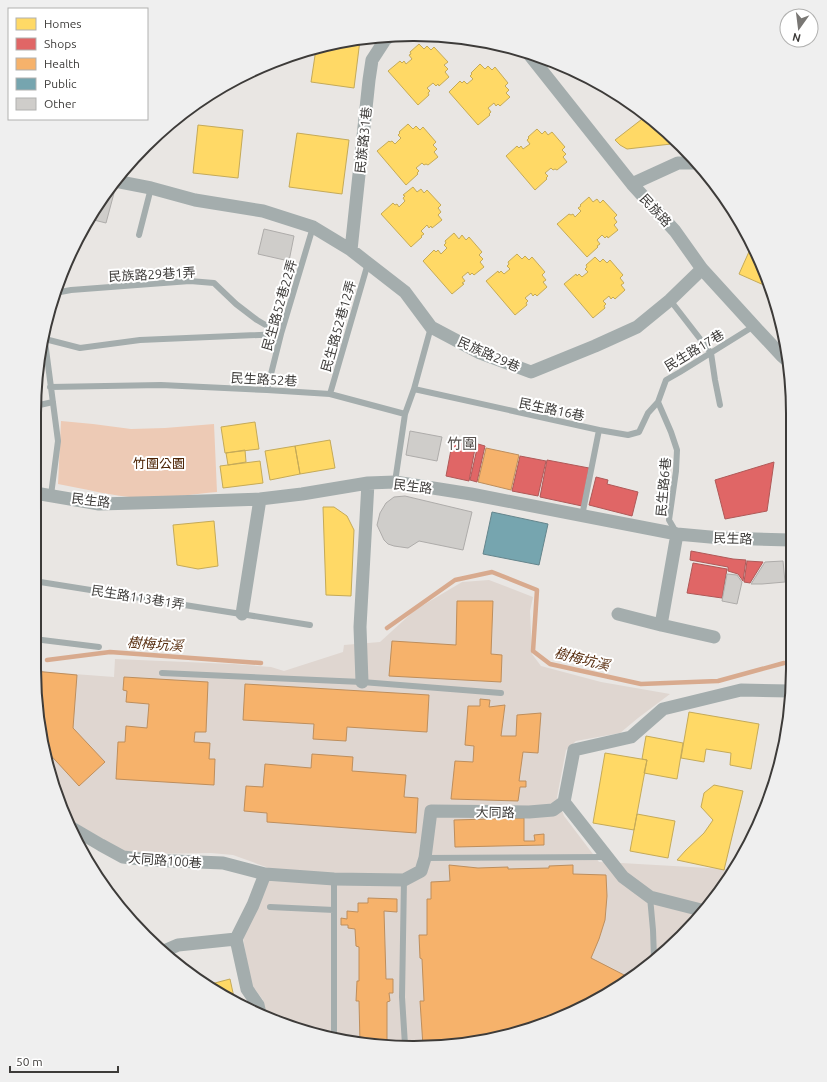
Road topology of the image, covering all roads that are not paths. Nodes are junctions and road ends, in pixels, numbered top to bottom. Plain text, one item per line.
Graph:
1 (383, 42) edge
2 (544, 65) edge
3 (690, 164) edge
4 (122, 182) edge
5 (632, 184) junction
6 (151, 188) junction
7 (313, 227) junction
8 (139, 235) dead end
9 (351, 250) junction
10 (368, 263) junction
11 (702, 268) junction
12 (62, 292) edge
13 (670, 300) junction
14 (754, 326) junction
15 (431, 327) junction
16 (281, 334) junction
17 (49, 338) edge
18 (46, 353) edge
19 (711, 353) junction
20 (781, 355) edge
21 (50, 387) junction
22 (414, 389) junction
23 (266, 390) junction
24 (330, 394) junction
25 (53, 402) junction
26 (658, 402) junction
27 (41, 405) edge
28 (720, 405) dead end
29 (405, 414) junction
30 (599, 430) junction
31 (395, 482) junction
32 (368, 483) junction
33 (41, 494) edge
34 (52, 495) junction
35 (260, 499) junction
36 (582, 516) junction
37 (677, 534) junction
38 (786, 540) edge
39 (41, 582) edge
40 (242, 614) junction
41 (618, 614) dead end
42 (310, 625) dead end
43 (661, 625) junction
44 (714, 637) dead end
45 (41, 640) edge
46 (100, 647) dead end
47 (162, 672) dead end
48 (362, 682) junction
49 (785, 690) edge
50 (501, 693) dead end
51 (564, 802) junction
52 (78, 832) edge
53 (607, 857) junction
54 (425, 858) junction
55 (265, 874) junction
56 (334, 879) junction
57 (404, 880) junction
58 (650, 897) junction
59 (270, 907) dead end
60 (698, 909) edge
61 (334, 910) junction
62 (236, 939) junction
63 (168, 949) edge
64 (654, 953) edge
65 (259, 1007) edge
66 (334, 1032) edge
67 (405, 1041) edge

1 - 9 street, 民族路31巷
2 - 5 street, 民族路
3 - 5 street
4 - 6 street, 民族路29巷
5 - 11 street, 民族路
6 - 7 street, 民族路29巷
6 - 8 lane
7 - 9 street, 民族路29巷
7 - 16 lane, 民生路52巷22弄
9 - 10 street, 民族路29巷
10 - 15 street, 民族路29巷
10 - 24 lane, 民生路52巷12弄
11 - 13 street, 民族路29巷
11 - 14 street, 民族路
12 - 16 lane, 民族路29巷1弄
13 - 15 street, 民族路29巷
13 - 19 lane
14 - 19 lane, 民生路17巷
14 - 20 street, 民族路
15 - 22 lane
16 - 17 lane
16 - 23 lane, 民生路52巷22弄
18 - 21 lane
19 - 26 lane, 民生路17巷
19 - 28 lane
21 - 23 lane, 民生路52巷
21 - 25 lane
22 - 29 lane
22 - 30 lane, 民生路16巷
23 - 24 lane, 民生路52巷
24 - 29 lane, 民生路52巷
25 - 27 lane
25 - 34 lane
26 - 30 lane
26 - 37 lane, 民生路6巷
29 - 31 lane
30 - 36 lane, 民生路16巷
31 - 32 street, 民生路
31 - 36 street, 民生路
32 - 35 street, 民生路
32 - 48 street
33 - 34 street, 民生路
34 - 35 street, 民生路
35 - 40 street
36 - 37 street, 民生路
37 - 38 street, 民生路
37 - 43 street
39 - 40 lane, 民生路113巷1弄
40 - 42 lane, 民生路113巷1弄
41 - 43 street
43 - 44 street
45 - 46 lane
47 - 48 lane
48 - 50 lane
49 - 51 street
51 - 53 street
51 - 54 street, 大同路
52 - 55 street, 大同路100巷
53 - 54 lane
53 - 58 street
54 - 57 street, 大同路
55 - 56 street
55 - 62 street
56 - 57 street
56 - 61 lane
57 - 67 lane
58 - 60 street
58 - 64 lane
59 - 61 lane
61 - 66 lane
62 - 63 street
62 - 65 street

